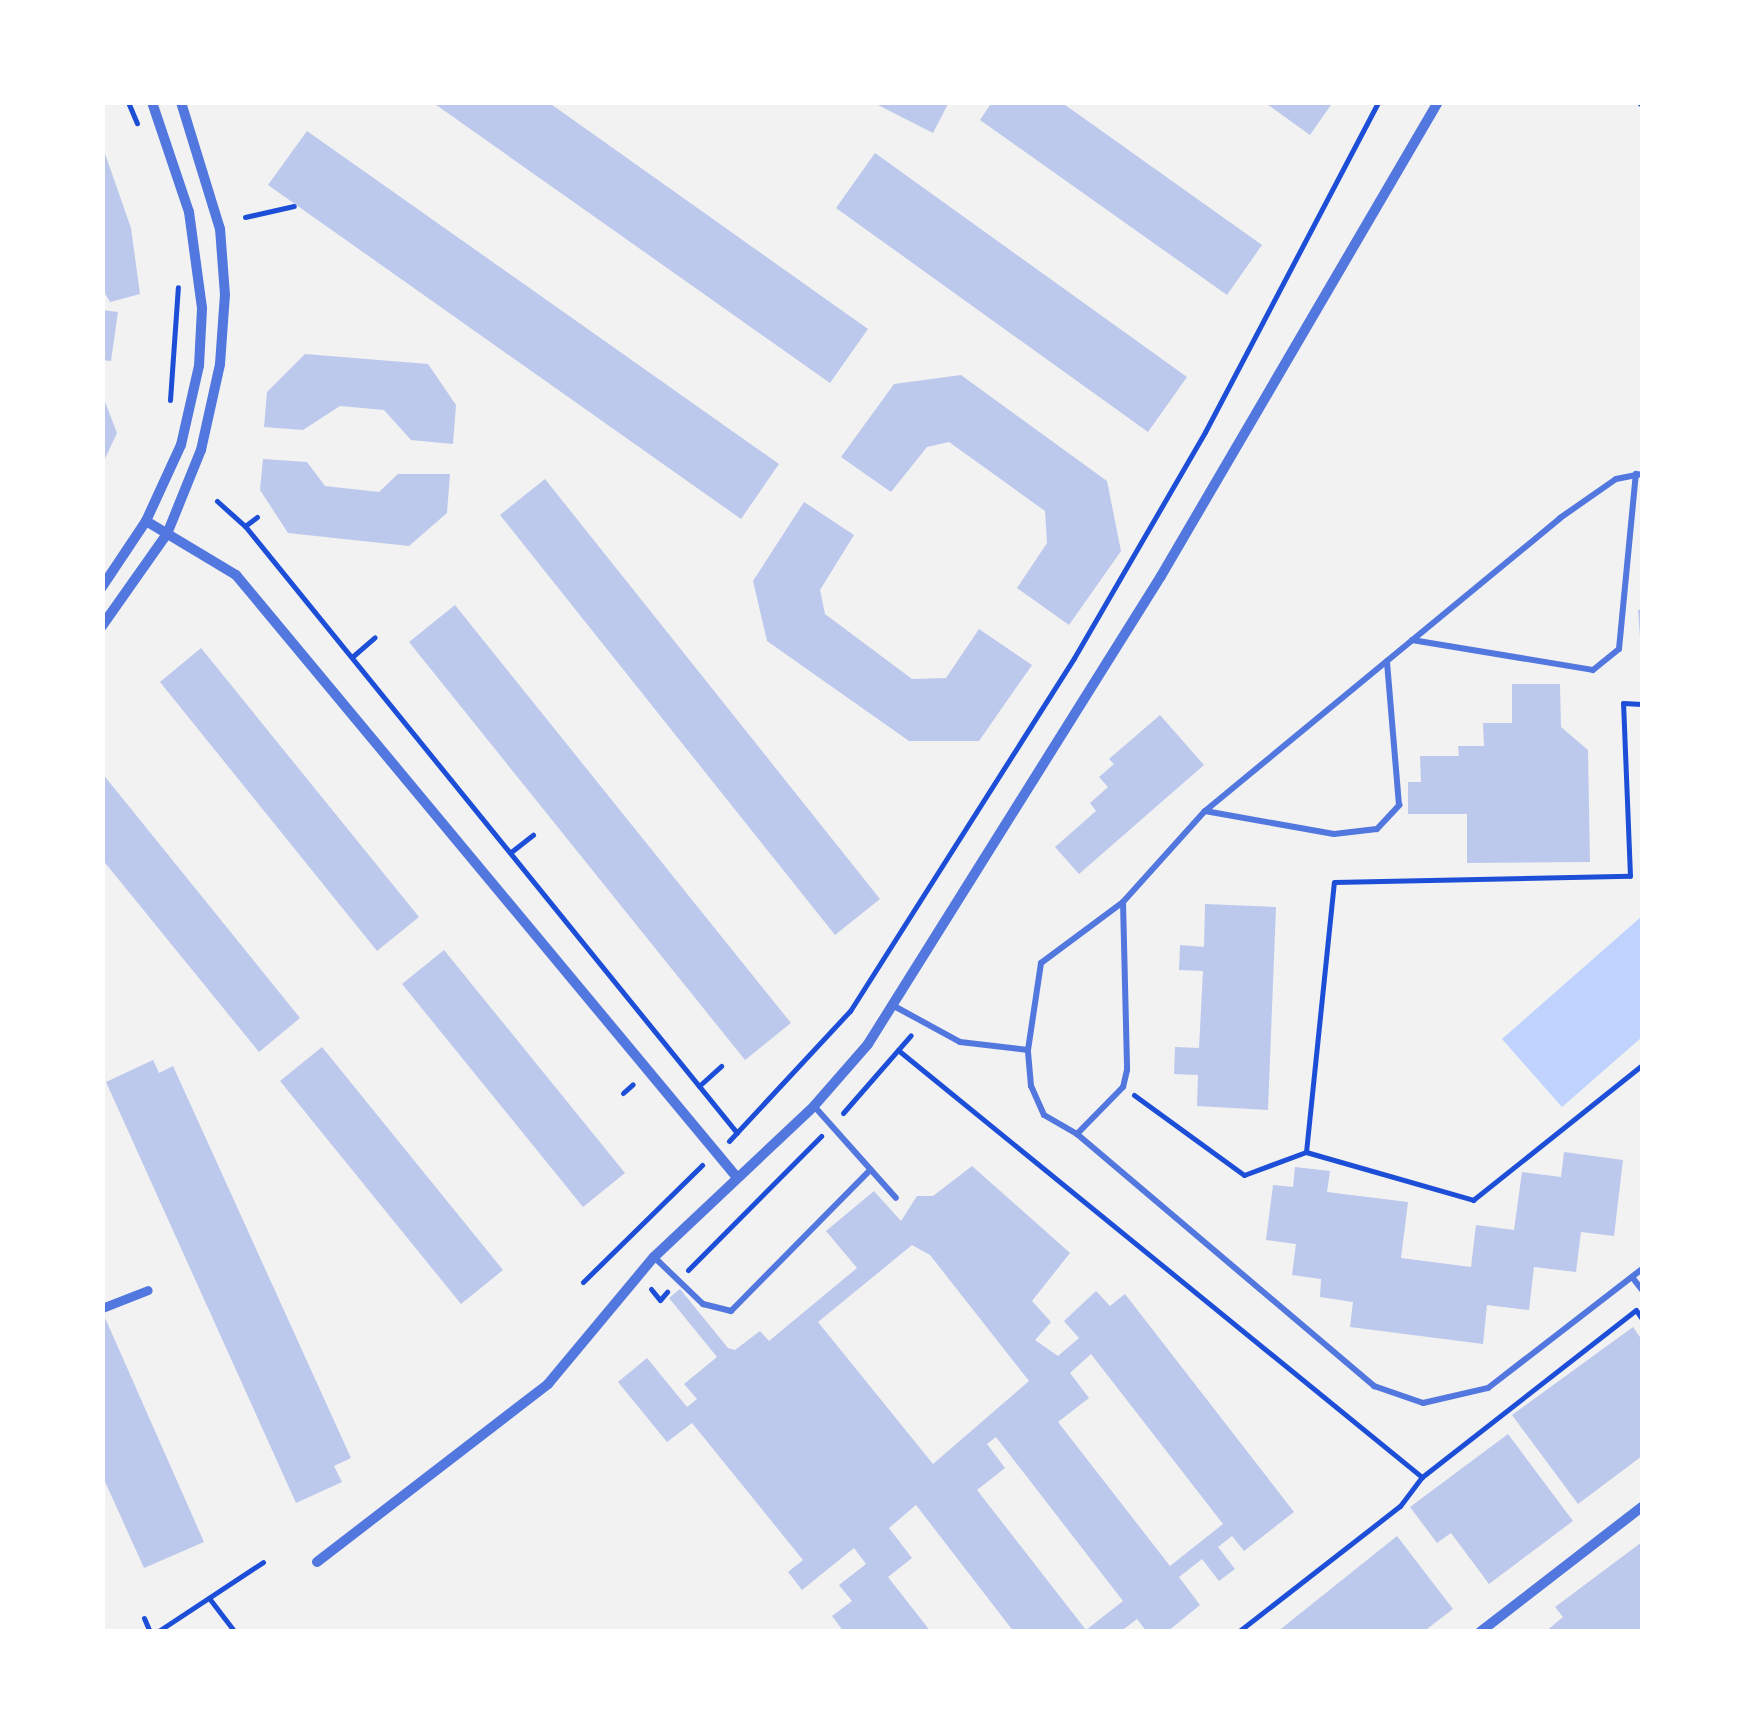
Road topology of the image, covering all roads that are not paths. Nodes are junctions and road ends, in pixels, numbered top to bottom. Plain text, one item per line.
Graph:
1 (152, 102) edge
2 (180, 102) edge
3 (1438, 102) edge
4 (1639, 474) edge
5 (146, 522) junction
6 (168, 534) junction
7 (102, 587) edge
8 (102, 626) edge
9 (1411, 640) junction
10 (1387, 660) junction
11 (1205, 812) junction
12 (1122, 902) junction
13 (894, 1006) junction
14 (1028, 1050) junction
15 (814, 1106) junction
16 (1078, 1134) junction
17 (870, 1170) junction
18 (735, 1176) junction
19 (896, 1198) dead end
20 (654, 1256) junction
21 (1642, 1269) edge
22 (1632, 1277) junction
23 (148, 1290) dead end
24 (1642, 1290) edge
25 (102, 1308) edge
26 (1642, 1507) edge
27 (317, 1562) dead end
28 (1480, 1632) edge

1 - 5 street
2 - 6 street
3 - 13 street
4 - 9 lane
4 - 9 lane
5 - 6 street
5 - 7 street
6 - 8 street
6 - 18 street
9 - 10 lane
10 - 11 lane
10 - 11 lane
11 - 12 lane
12 - 14 lane
12 - 16 lane
13 - 14 lane
13 - 15 street
14 - 16 lane
15 - 17 lane
15 - 18 street
16 - 22 lane
17 - 19 lane
17 - 20 lane
18 - 20 street
20 - 27 street
21 - 22 lane
22 - 24 lane
23 - 25 street
26 - 28 street

